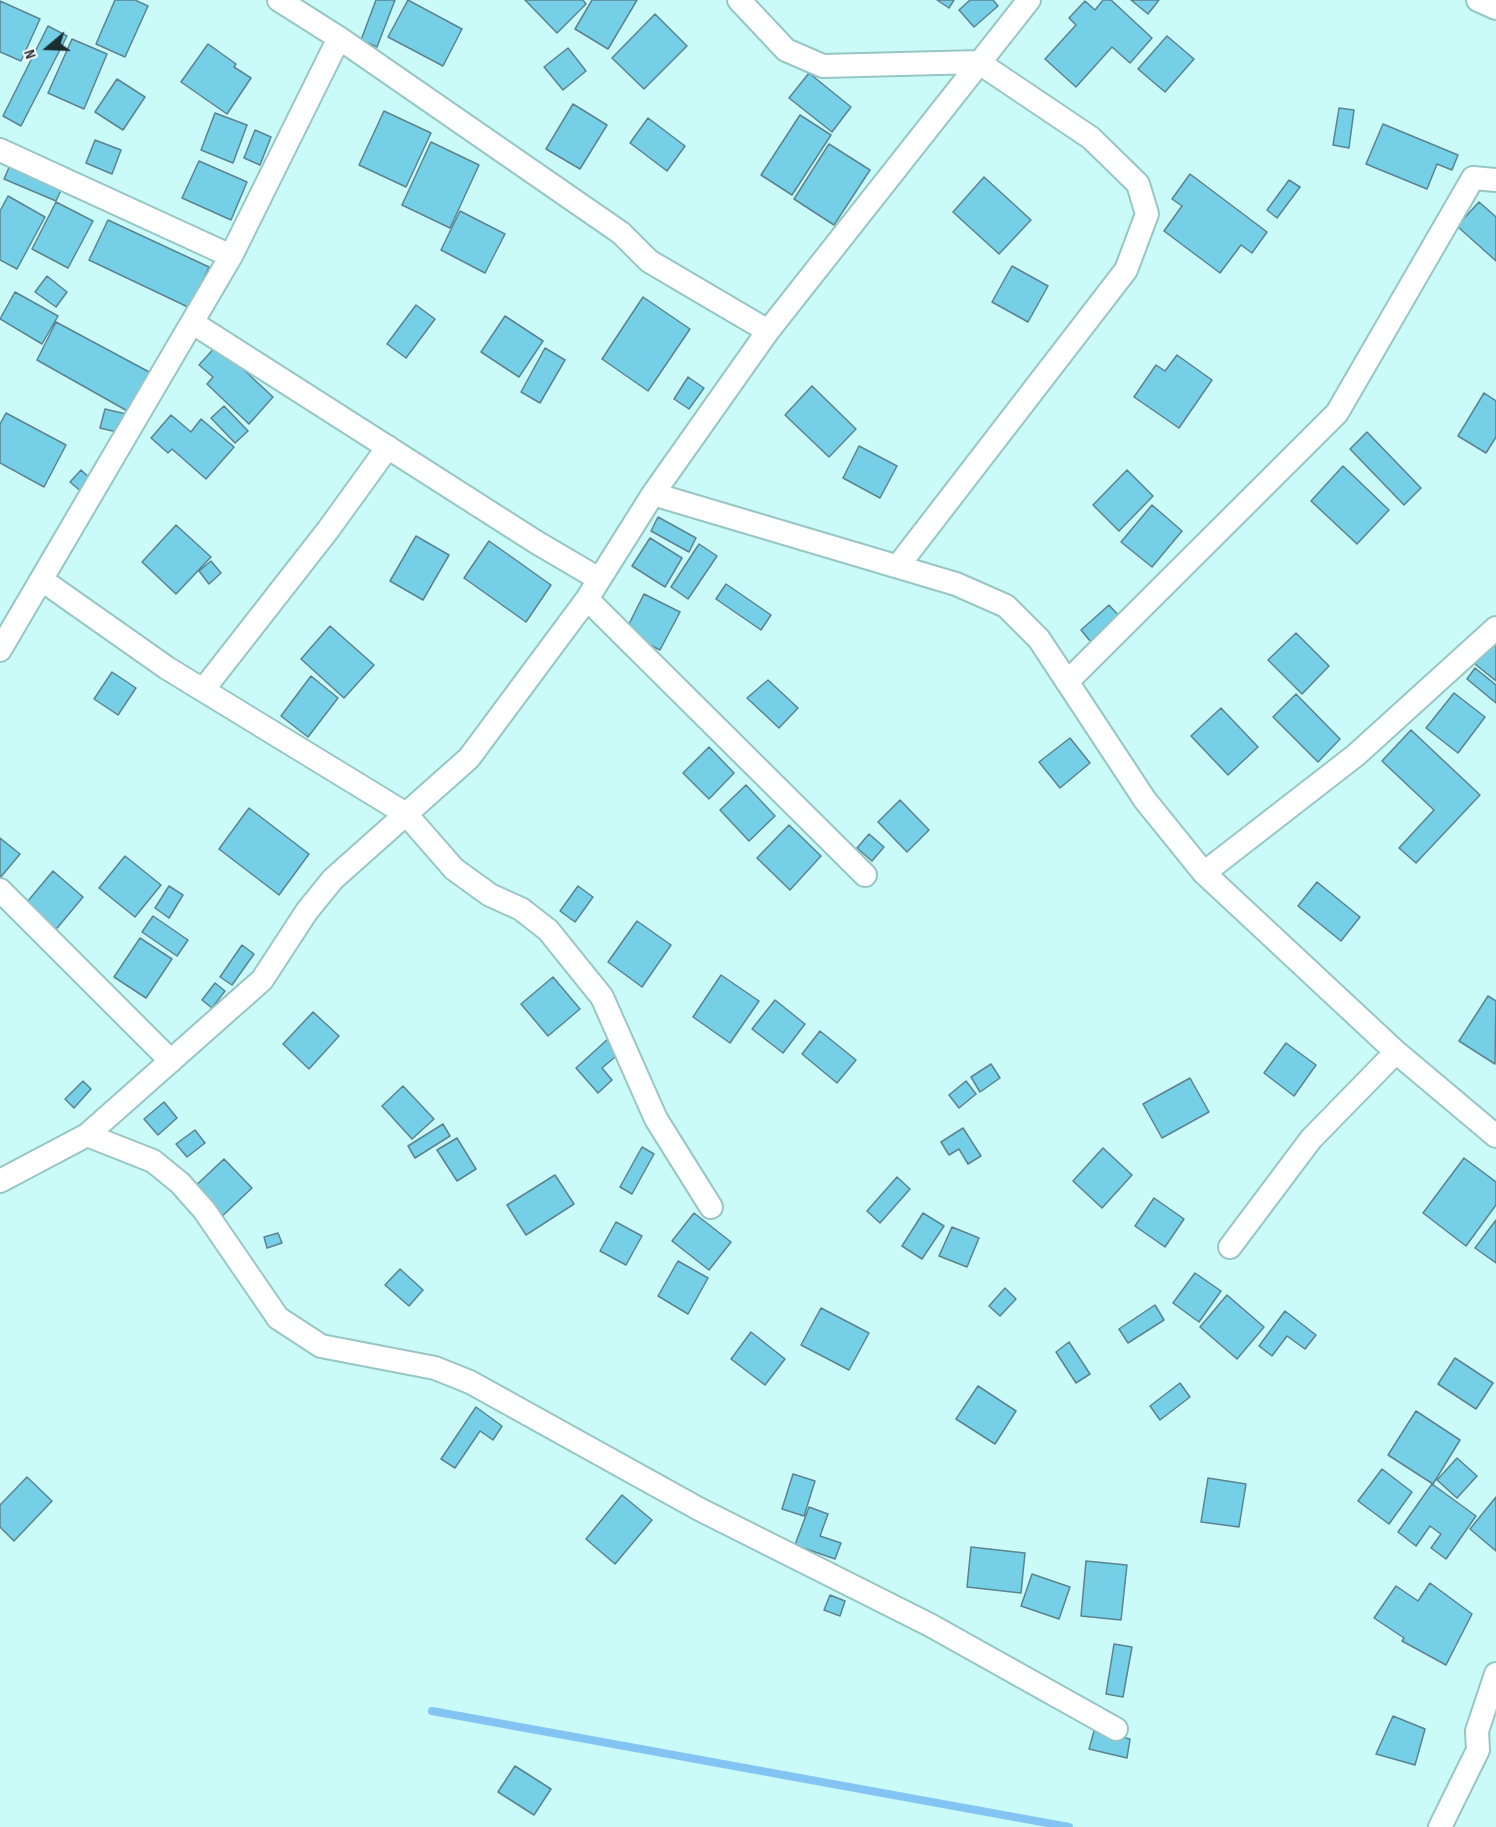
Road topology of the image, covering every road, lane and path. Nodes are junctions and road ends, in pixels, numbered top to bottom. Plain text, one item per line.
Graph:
1 (279, 0) edge
2 (739, 0) edge
3 (1029, 0) edge
4 (1478, 0) edge
5 (1496, 8) edge
6 (339, 38) junction
7 (978, 62) junction
8 (1, 152) edge
9 (1496, 180) edge
10 (231, 256) junction
11 (207, 297) junction
12 (193, 322) junction
13 (768, 331) junction
14 (214, 336) junction
15 (388, 447) junction
16 (653, 494) junction
17 (898, 566) junction
18 (599, 579) junction
19 (42, 580) junction
20 (587, 599) junction
21 (1496, 628) edge
22 (0, 650) edge
23 (1067, 682) junction
24 (202, 690) junction
25 (406, 814) junction
26 (1204, 873) junction
27 (865, 875) dead end
28 (0, 890) edge
29 (1396, 1052) junction
30 (171, 1061) junction
31 (87, 1135) junction
32 (1496, 1136) edge
33 (0, 1181) edge
34 (711, 1207) dead end
35 (1230, 1247) dead end
36 (1496, 1674) edge
37 (1116, 1729) dead end
38 (1440, 1827) edge

1 - 6 street
2 - 7 street
3 - 7 street
4 - 5 street
6 - 10 street
6 - 13 street
7 - 13 street
7 - 17 street
8 - 10 street
9 - 23 street
10 - 11 street
11 - 12 street
11 - 14 street
12 - 14 street
12 - 19 street
13 - 16 street
14 - 15 street
15 - 18 street
15 - 24 street
16 - 17 street
16 - 18 street
17 - 23 street
18 - 20 street
19 - 22 street
19 - 24 street
20 - 25 street
20 - 27 street
21 - 26 street
23 - 26 street
24 - 25 street
25 - 30 street
25 - 34 street
26 - 29 street
28 - 30 street
29 - 32 street
29 - 35 street
30 - 31 street
31 - 33 street
31 - 37 street
36 - 38 street

